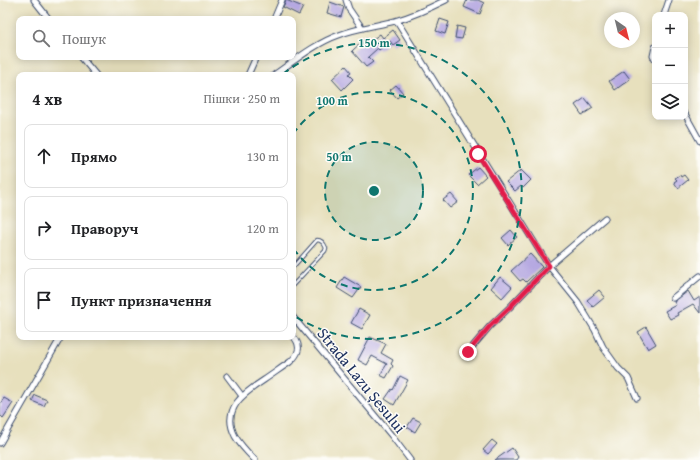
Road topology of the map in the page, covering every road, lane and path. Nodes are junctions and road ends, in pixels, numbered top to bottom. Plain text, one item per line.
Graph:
1 (34, 0) edge
2 (282, 0) edge
3 (346, 0) edge
4 (446, 0) edge
5 (669, 0) edge
6 (665, 12) edge
7 (47, 16) edge
8 (275, 16) edge
9 (397, 20) junction
10 (362, 28) junction
11 (84, 60) edge
12 (255, 60) edge
13 (94, 72) edge
14 (249, 72) edge
15 (278, 72) edge
16 (688, 119) edge
17 (700, 141) edge
18 (605, 218) dead end
19 (296, 264) edge
20 (549, 266) junction
21 (700, 276) edge
22 (296, 282) edge
23 (673, 298) dead end
24 (296, 321) edge
25 (59, 340) edge
26 (296, 340) edge
27 (468, 352) dead end
28 (227, 376) dead end
29 (242, 396) junction
30 (637, 398) dead end
31 (0, 443) edge
32 (255, 460) edge
33 (410, 460) edge

1 - 7 street
2 - 8 street
3 - 10 street
4 - 9 street
5 - 6 street
9 - 10 street
9 - 20 street
10 - 15 street
11 - 13 street
12 - 14 street
16 - 17 street
18 - 20 street
19 - 22 lane
20 - 27 street
20 - 30 street
21 - 23 street
24 - 33 street, Strada Lazu Șesului
25 - 31 street
26 - 29 street, Strada Lazu Șesului
28 - 29 street
29 - 32 street, Strada Lazu Șesului

